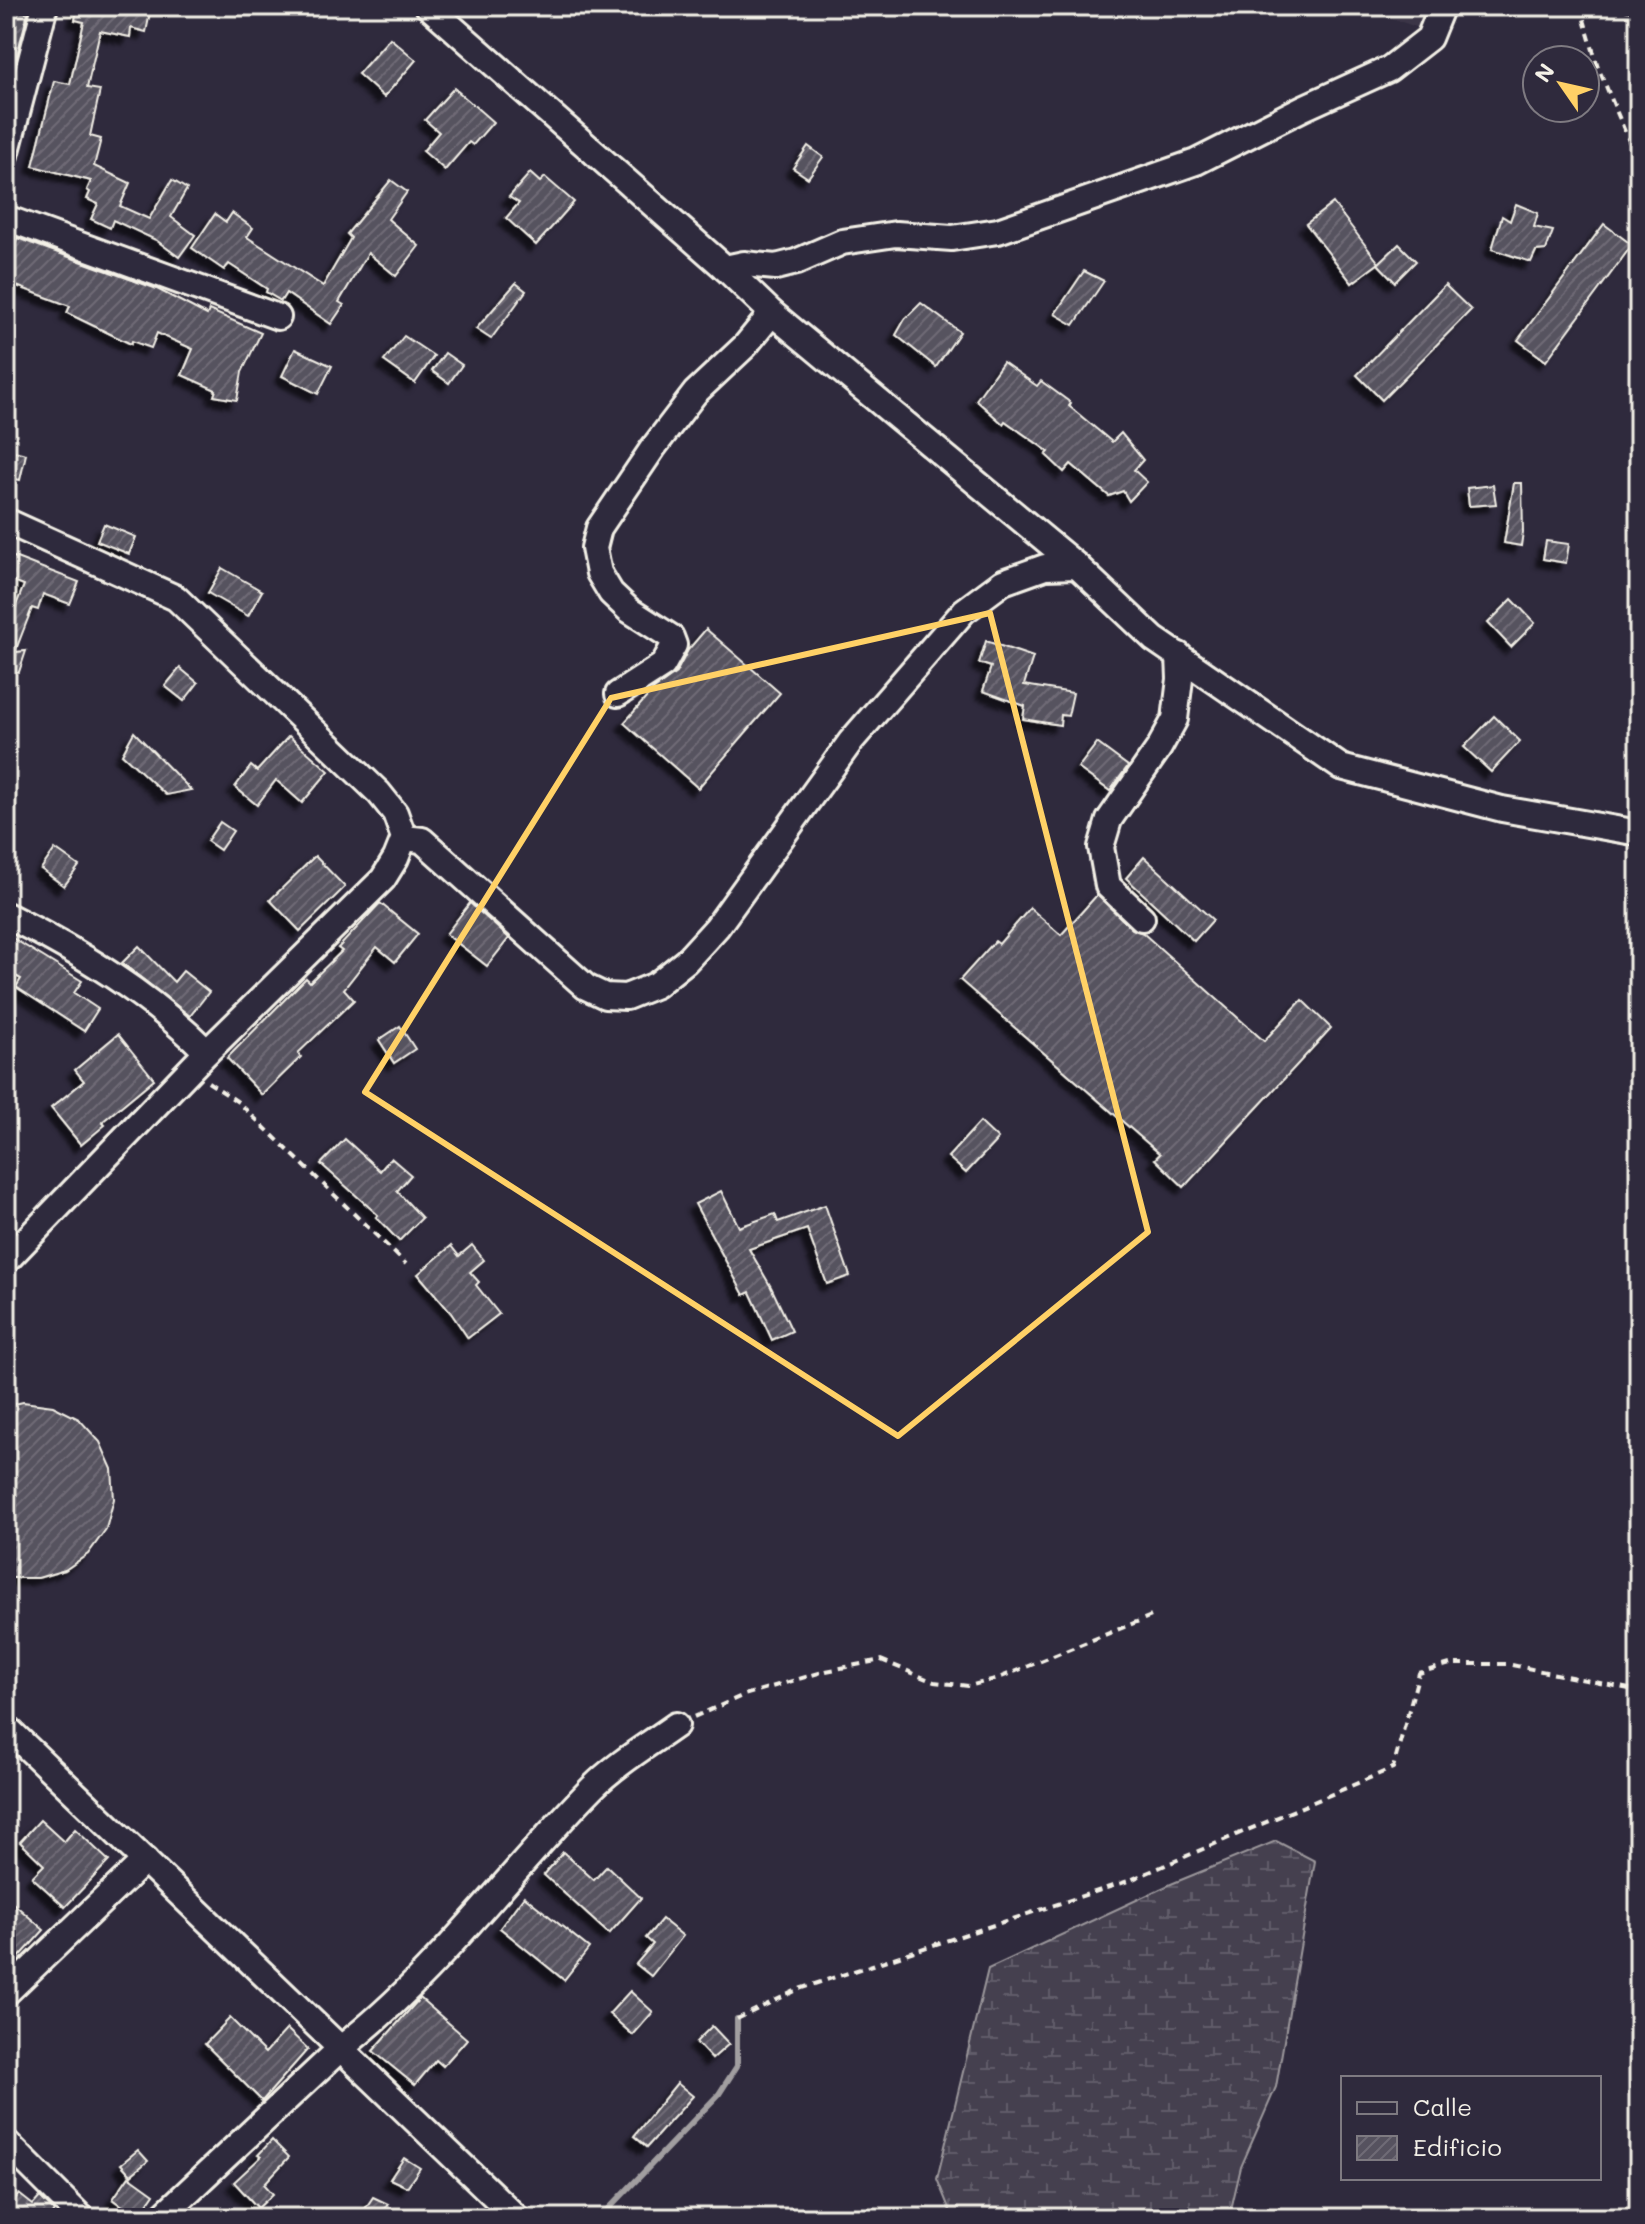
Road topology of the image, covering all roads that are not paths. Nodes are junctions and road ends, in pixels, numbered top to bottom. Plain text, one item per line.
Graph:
1 (45, 6) edge
2 (428, 6) edge
3 (1442, 6) edge
4 (6, 155) edge
5 (6, 218) edge
6 (725, 268) junction
7 (772, 313) junction
8 (278, 317) dead end
9 (6, 521) edge
10 (1077, 566) junction
11 (1179, 655) junction
12 (618, 694) dead end
13 (1639, 833) edge
14 (404, 838) junction
15 (6, 915) edge
16 (1142, 918) dead end
17 (207, 1052) junction
18 (6, 1261) edge
19 (676, 1725) road end
20 (6, 1727) edge
21 (145, 1860) junction
22 (6, 1993) edge
23 (341, 2048) junction
24 (6, 2142) edge
25 (82, 2218) edge
26 (160, 2218) edge
27 (517, 2218) edge

1 - 4 street
2 - 6 street
3 - 6 street
5 - 8 street
6 - 7 street
7 - 10 street
7 - 12 street
9 - 14 street
10 - 11 street
10 - 14 street
11 - 13 street
11 - 16 street
14 - 17 street
15 - 17 street
17 - 18 street
19 - 23 street
20 - 21 street
21 - 22 street
21 - 23 street
23 - 26 street
23 - 27 street
24 - 25 street

